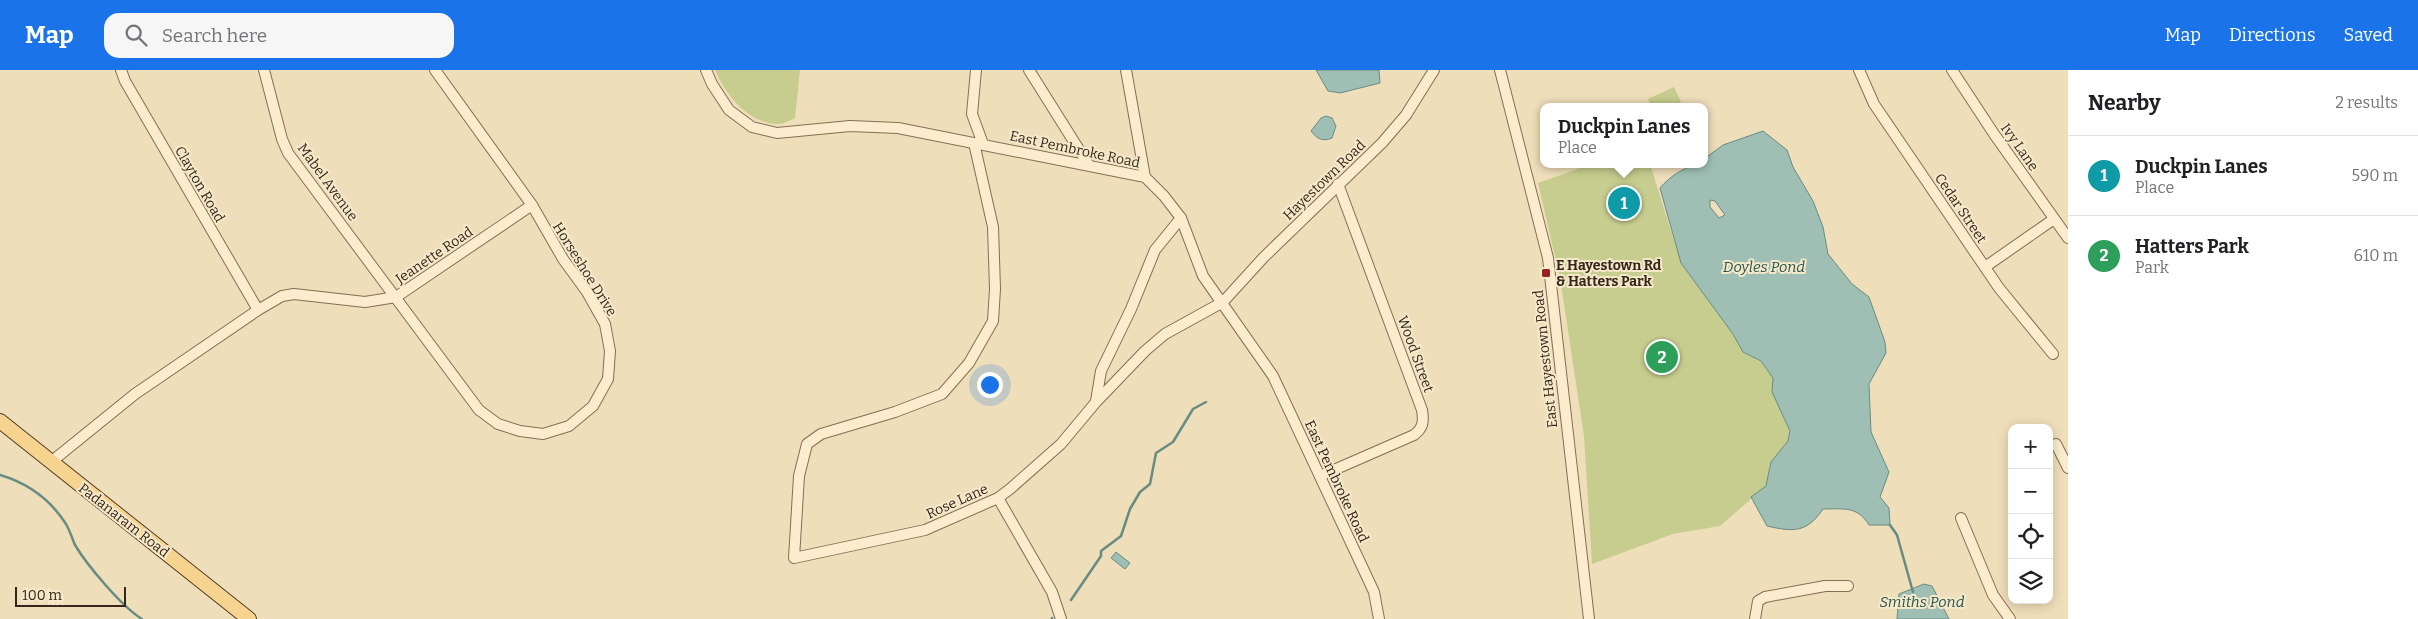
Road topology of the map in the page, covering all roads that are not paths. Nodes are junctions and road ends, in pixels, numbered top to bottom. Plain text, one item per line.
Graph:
1 (122, 70) edge
2 (264, 70) edge
3 (435, 70) edge
4 (706, 70) edge
5 (976, 70) edge
6 (1029, 70) edge
7 (1126, 70) edge
8 (1434, 70) edge
9 (1500, 70) edge
10 (1859, 70) edge
11 (1952, 70) edge
12 (978, 143) junction
13 (1088, 164) junction
14 (1145, 177) junction
15 (1338, 184) junction
16 (532, 205) junction
17 (1181, 218) junction
18 (2054, 219) junction
19 (2068, 238) edge
20 (1985, 267) junction
21 (396, 297) junction
22 (1223, 302) junction
23 (258, 310) junction
24 (2053, 354) dead end
25 (1096, 402) junction
26 (0, 421) edge
27 (2056, 444) dead end
28 (51, 462) junction
29 (2068, 468) edge
30 (1320, 476) junction
31 (998, 498) junction
32 (1961, 518) dead end
33 (1848, 586) dead end
34 (249, 619) edge
35 (1061, 619) edge
36 (1379, 619) edge
37 (1589, 619) edge
38 (1754, 619) edge
39 (2010, 619) edge

1 - 23 street, Clayton Road
2 - 21 street, Mabel Avenue
3 - 16 street
4 - 12 street, East Pembroke Road
5 - 12 street
6 - 13 street
7 - 14 street
8 - 15 street, Hayestown Road
9 - 37 street, East Hayestown Road
10 - 20 street, Cedar Street
11 - 18 street, Ivy Lane
12 - 13 street, East Pembroke Road
12 - 31 street, Rose Lane
13 - 14 street, East Pembroke Road
14 - 17 street, East Pembroke Road
15 - 22 street, Hayestown Road
15 - 30 street, Wood Street
16 - 21 street, Jeanette Road
16 - 21 street, Horseshoe Drive
17 - 22 street, East Pembroke Road
17 - 25 street, Rose Lane
18 - 19 street, Ivy Lane
18 - 20 street
20 - 24 street, Cedar Street
21 - 23 street, Jeanette Road
22 - 25 street, Rose Lane
22 - 30 street, East Pembroke Road
23 - 28 street, Jeanette Road
25 - 31 street, Rose Lane
26 - 28 main road, Padanaram Road
27 - 29 street
28 - 34 main road, Padanaram Road
30 - 36 street, East Pembroke Road
31 - 35 street
32 - 39 street
33 - 38 street

